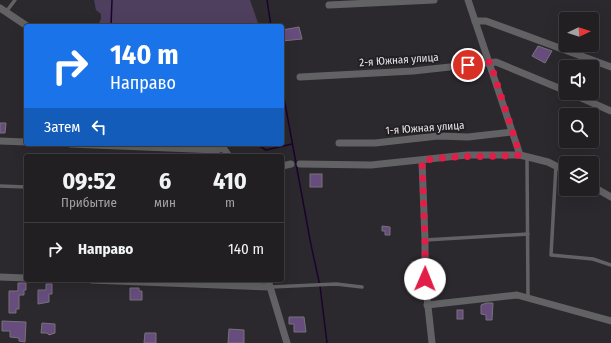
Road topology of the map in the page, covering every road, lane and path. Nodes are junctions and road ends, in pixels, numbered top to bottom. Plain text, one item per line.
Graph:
1 (15, 0) edge
2 (434, 0) edge
3 (468, 0) edge
4 (329, 5) dead end
5 (3, 10) edge
6 (475, 21) junction
7 (24, 24) edge
8 (490, 62) junction
9 (611, 67) edge
10 (300, 77) dead end
11 (559, 88) edge
12 (586, 100) edge
13 (611, 111) edge
14 (512, 132) junction
15 (0, 141) edge
16 (24, 142) edge
17 (339, 143) dead end
18 (119, 146) edge
19 (220, 146) edge
20 (226, 154) edge
21 (524, 156) junction
22 (422, 161) junction
23 (291, 164) dead end
24 (300, 164) dead end
25 (556, 165) junction
26 (284, 166) edge
27 (559, 167) edge
28 (0, 186) edge
29 (24, 187) edge
30 (599, 190) edge
31 (611, 197) edge
32 (528, 234) junction
33 (425, 240) junction
34 (611, 265) edge
35 (0, 276) edge
36 (24, 278) edge
37 (210, 282) edge
38 (269, 283) edge
39 (362, 287) dead end
40 (528, 297) junction
41 (427, 305) junction
42 (611, 322) edge
43 (287, 343) edge
44 (432, 343) edge

1 - 5 lane
2 - 4 street
3 - 6 street
5 - 7 street
6 - 8 street
6 - 9 street
8 - 10 street, 2-я Южная улица
8 - 11 street, 2-я Южная улица
8 - 14 street
12 - 13 street
14 - 17 street, 1-я Южная улица
14 - 21 street
15 - 16 street
18 - 19 street
19 - 20 street
21 - 22 street
21 - 25 street
21 - 32 lane
22 - 24 street
22 - 33 street
23 - 26 street
25 - 27 street
25 - 34 lane
28 - 29 lane
30 - 31 street
32 - 33 lane
32 - 40 lane
33 - 41 street
35 - 36 street
37 - 38 street
38 - 39 lane
38 - 43 street
40 - 41 street
40 - 42 street
41 - 44 street

